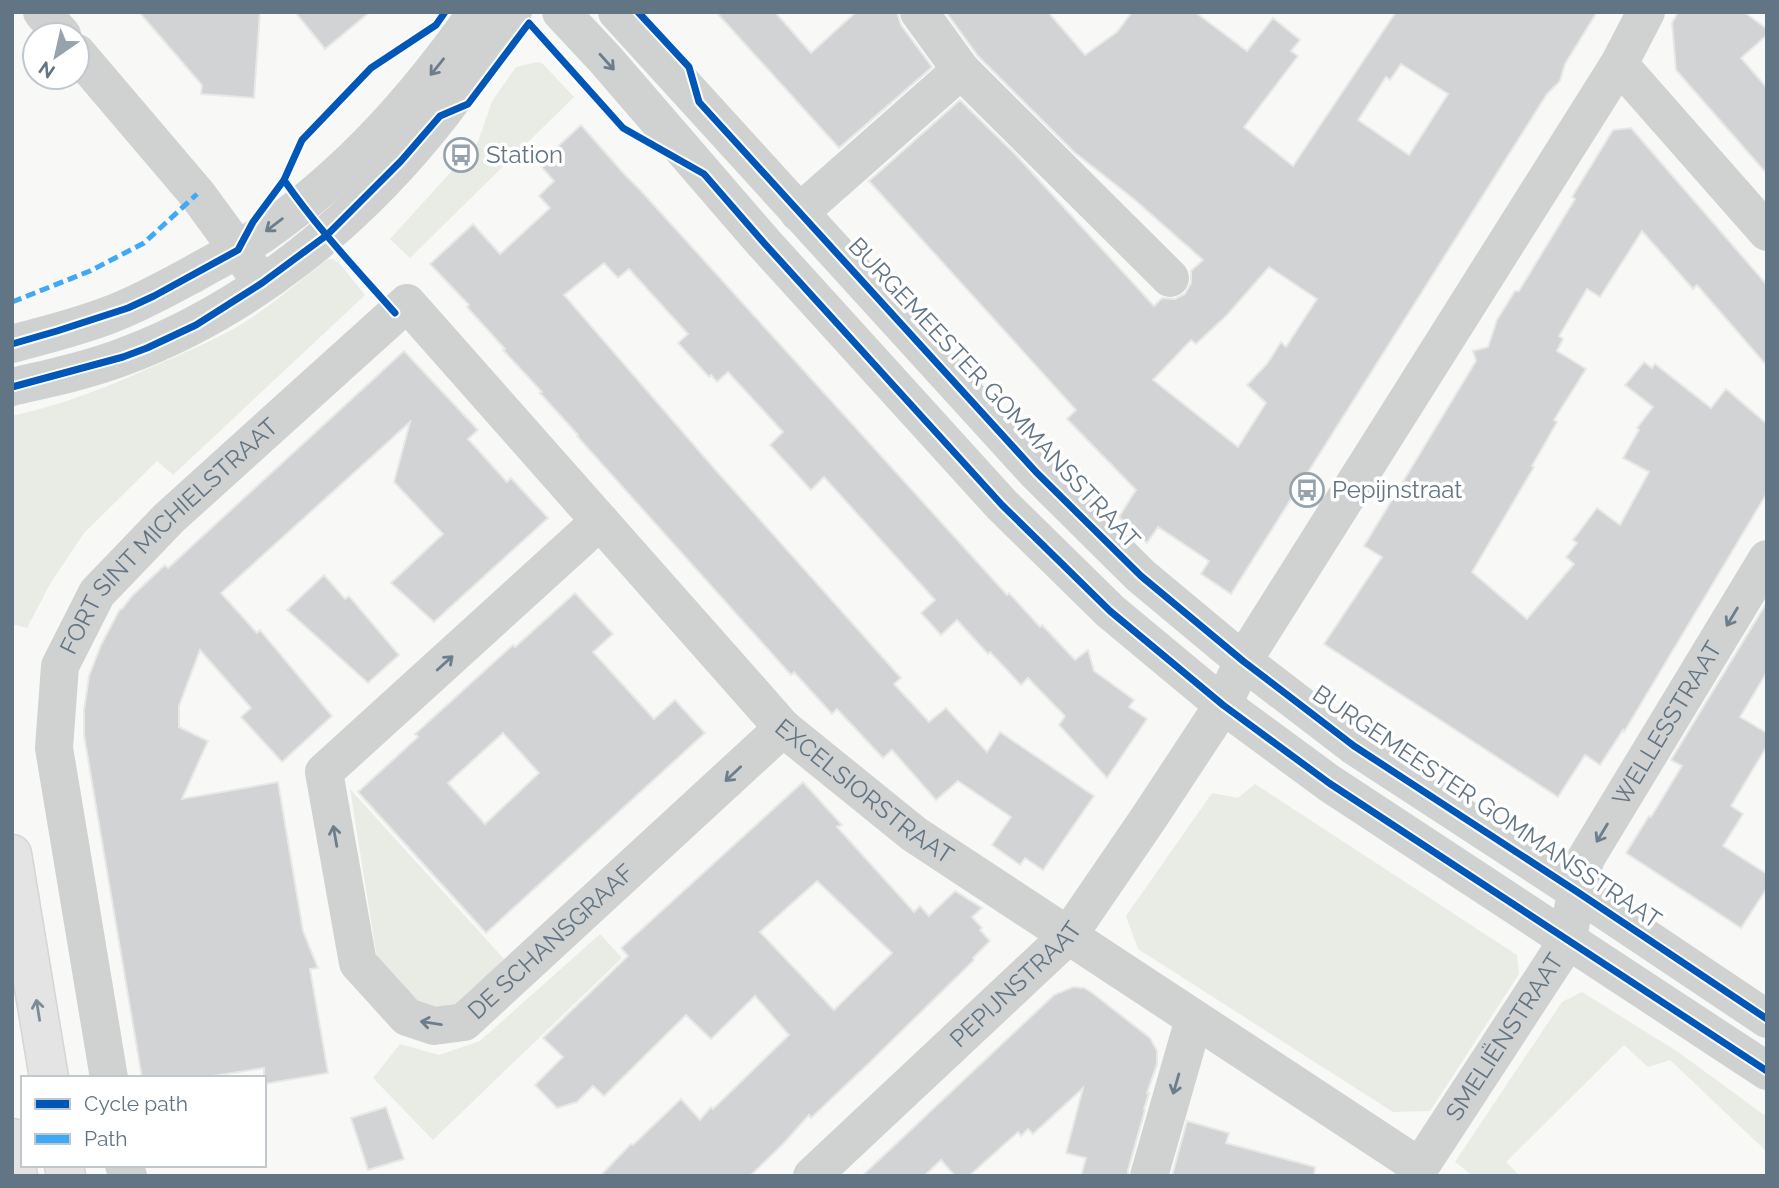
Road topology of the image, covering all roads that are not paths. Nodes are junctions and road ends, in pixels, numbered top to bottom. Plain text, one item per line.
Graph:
1 (477, 12) edge
2 (513, 12) edge
3 (561, 12) edge
4 (617, 12) edge
5 (919, 12) edge
6 (1646, 12) edge
7 (1619, 64) junction
8 (91, 69) edge
9 (961, 70) junction
10 (799, 213) junction
11 (1767, 232) edge
12 (238, 250) junction
13 (1170, 278) dead end
14 (262, 284) junction
15 (407, 303) joint
16 (12, 344) edge
17 (12, 387) edge
18 (600, 521) junction
19 (1767, 559) edge
20 (1243, 661) junction
21 (1223, 705) junction
22 (783, 728) junction
23 (12, 854) edge
24 (1576, 891) junction
25 (1068, 936) junction
26 (1568, 940) junction
27 (1194, 1019) junction
28 (1767, 1019) edge
29 (1767, 1071) edge
30 (50, 1076) edge
31 (108, 1076) edge
32 (12, 1138) edge
33 (1426, 1170) edge
34 (19, 1176) edge
35 (812, 1176) edge
36 (1149, 1176) edge

1 -> 12 street
2 - 14 street
3 -> 21 street
4 - 10 street, BURGEMEESTER GOMMANSSTRAAT
5 - 9 street
6 - 7 street, PEPIJNSTRAAT
7 - 11 street
7 - 20 street, PEPIJNSTRAAT
8 - 12 street
9 - 10 street
9 - 13 street
10 - 20 street, BURGEMEESTER GOMMANSSTRAAT
12 - 14 street
12 - 16 street
14 - 17 street
15 - 18 street, EXCELSIORSTRAAT
15 - 31 street, FORT SINT MICHIELSTRAAT
18 - 22 street, EXCELSIORSTRAAT
22 -> 18 street, DE SCHANSGRAAF
19 -> 24 street, WELLESSTRAAT
20 - 21 street, PEPIJNSTRAAT
20 - 24 street, BURGEMEESTER GOMMANSSTRAAT
21 - 25 street, PEPIJNSTRAAT
21 - 26 street
22 - 25 street, EXCELSIORSTRAAT
30 -> 23 main road
24 - 26 street, SMELIËNSTRAAT
24 - 28 street, BURGEMEESTER GOMMANSSTRAAT
25 - 27 street, EXCELSIORSTRAAT
25 - 35 street, PEPIJNSTRAAT
26 - 29 street
26 - 33 street, SMELIËNSTRAAT
27 - 33 street, EXCELSIORSTRAAT
27 -> 36 street
32 - 34 main road

